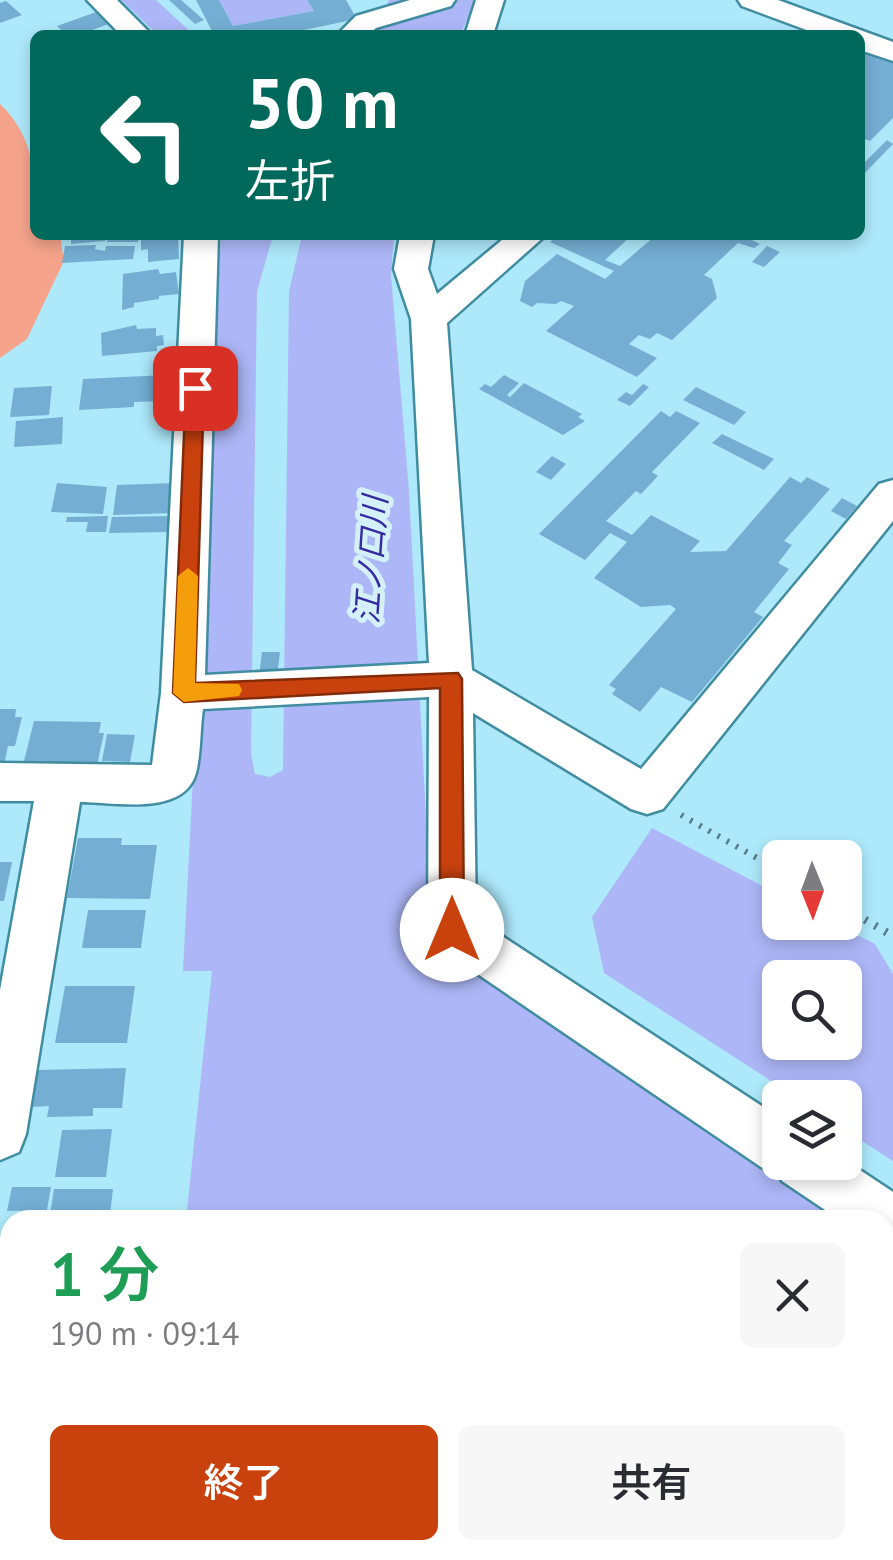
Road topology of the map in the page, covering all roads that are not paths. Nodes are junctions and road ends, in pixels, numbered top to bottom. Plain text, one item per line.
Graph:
1 (101, 0) edge
2 (441, 0) edge
3 (490, 0) edge
4 (752, 0) edge
5 (795, 7) edge
6 (364, 19) edge
7 (133, 30) edge
8 (481, 30) edge
9 (770, 30) edge
10 (838, 30) edge
11 (865, 42) edge
12 (893, 52) edge
13 (200, 240) edge
14 (416, 240) edge
15 (523, 240) edge
16 (429, 320) junction
17 (893, 494) edge
18 (451, 679) junction
19 (184, 693) junction
20 (0, 782) edge
21 (60, 784) junction
22 (0, 1134) edge
23 (762, 1137) edge
24 (828, 1180) edge
25 (872, 1210) edge

1 - 7 street
2 - 6 street
3 - 8 street
4 - 5 street
5 - 9 street
5 - 10 street
11 - 12 street
13 - 19 street
14 - 16 street
15 - 16 street
16 - 18 street
17 - 18 street
18 - 19 street
18 - 23 street
19 - 21 street
20 - 21 street
21 - 22 street
24 - 25 street

